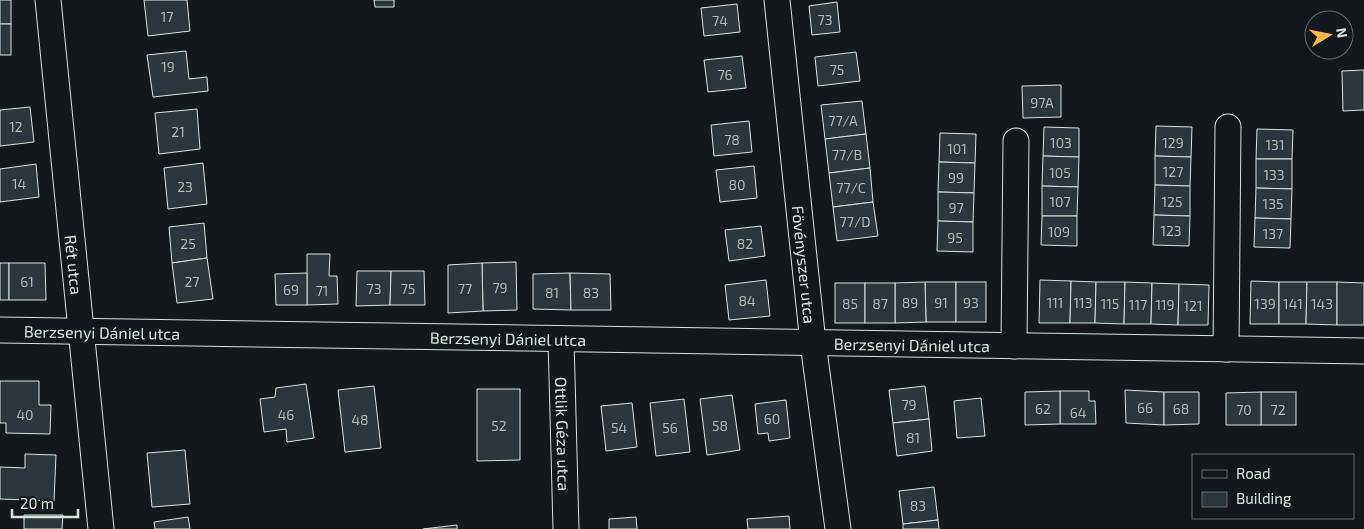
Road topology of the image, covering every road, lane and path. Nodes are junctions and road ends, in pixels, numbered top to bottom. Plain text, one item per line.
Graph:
1 (48, 0) edge
2 (777, 0) edge
3 (1228, 127) dead end
4 (1016, 140) dead end
5 (0, 330) edge
6 (81, 331) junction
7 (561, 339) junction
8 (814, 342) junction
9 (1014, 346) junction
10 (1226, 349) junction
11 (1364, 351) edge
12 (101, 529) edge
13 (566, 529) edge
14 (838, 529) edge

1 - 6 street, Rét utca
2 - 8 street, Fövényszer utca
3 - 10 street
4 - 9 street, Berzsenyi Dániel utca
5 - 6 street, Berzsenyi Dániel utca
6 - 7 street, Berzsenyi Dániel utca
6 - 12 street, Rét utca
7 - 8 street, Berzsenyi Dániel utca
7 - 13 street, Ottlik Géza utca
8 - 9 street, Berzsenyi Dániel utca
8 - 14 street, Fövényszer utca
9 - 10 street, Berzsenyi Dániel utca
10 - 11 street, Berzsenyi Dániel utca

